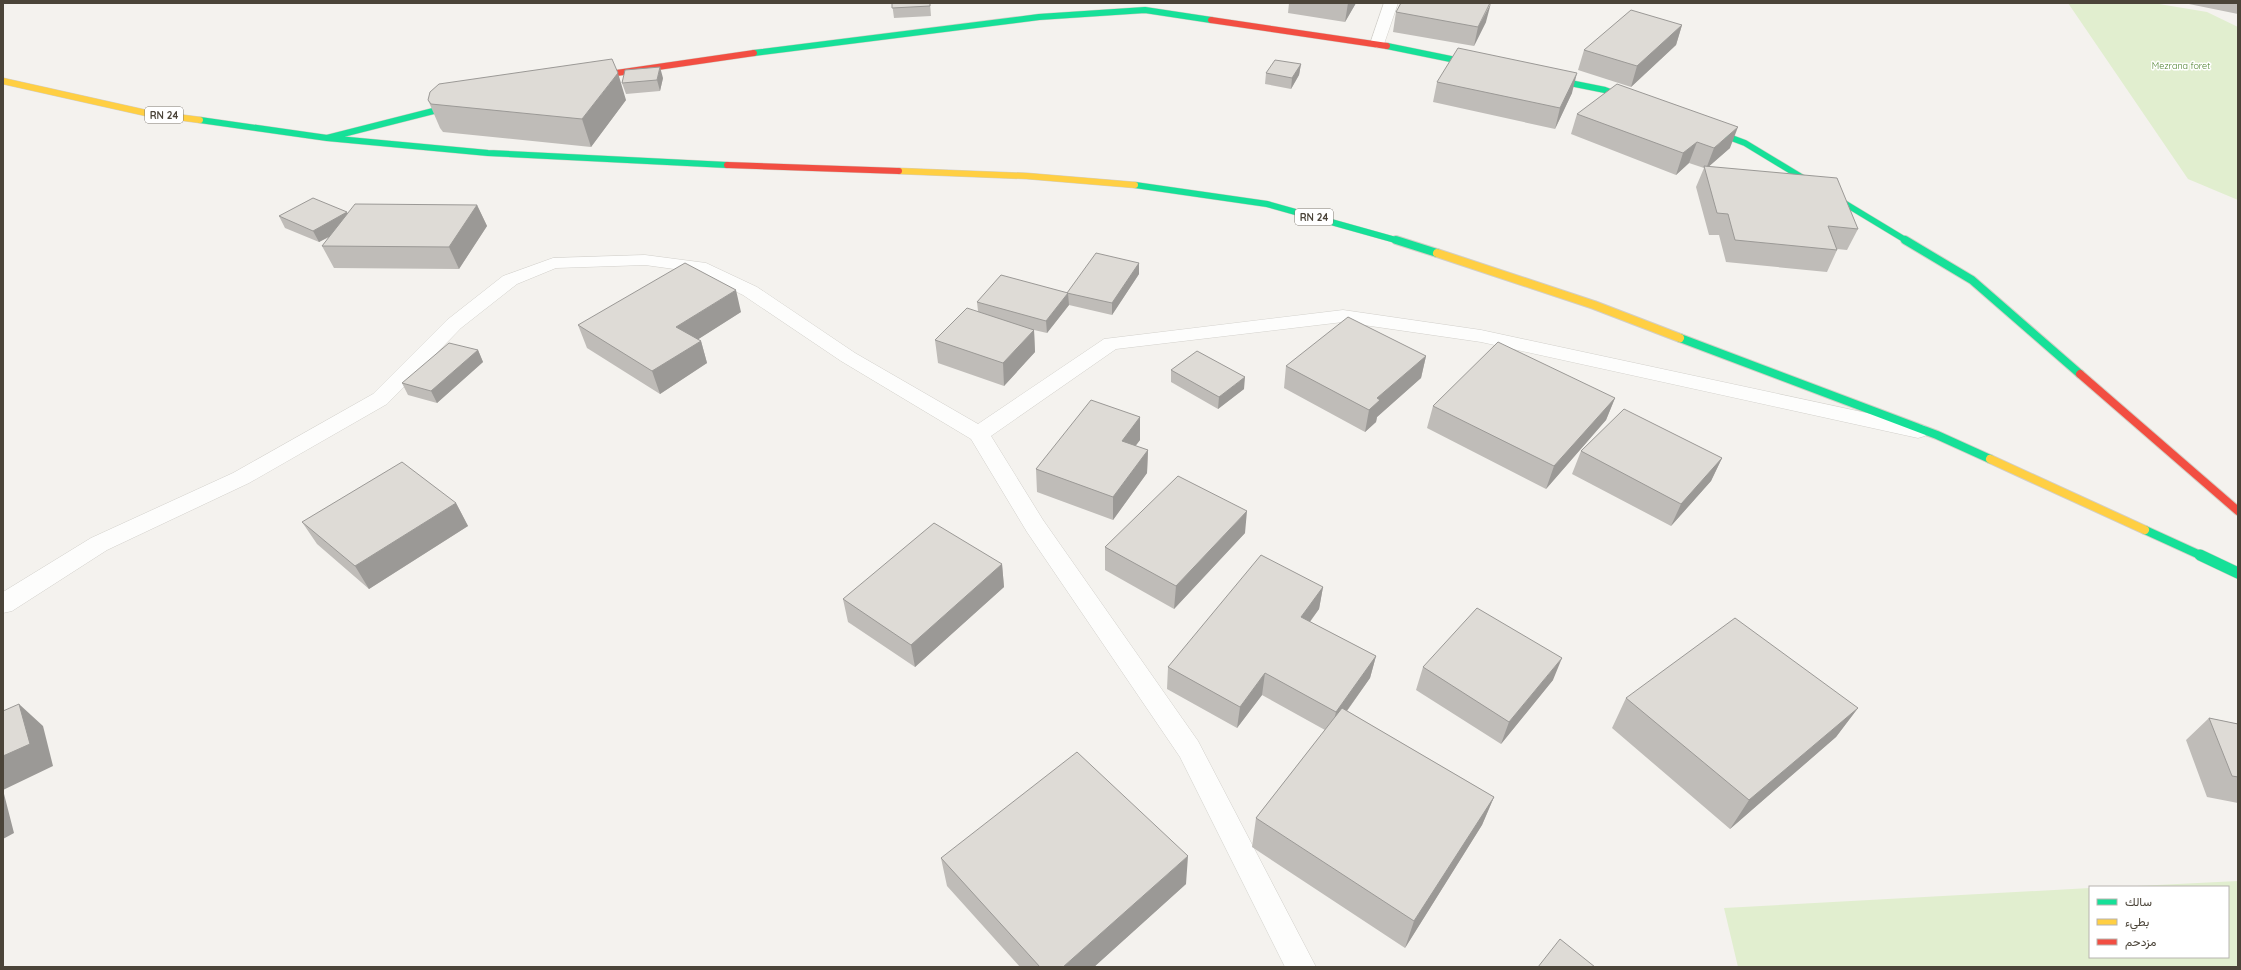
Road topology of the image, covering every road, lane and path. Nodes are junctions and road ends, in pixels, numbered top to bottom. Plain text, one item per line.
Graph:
1 (1391, 3) edge
2 (1378, 44) junction
3 (1487, 66) edge
4 (1534, 76) edge
5 (576, 79) edge
6 (3, 81) edge
7 (470, 101) edge
8 (1642, 104) edge
9 (1693, 123) edge
10 (327, 138) junction
11 (979, 434) junction
12 (1937, 435) junction
13 (2238, 511) edge
14 (2238, 573) edge
15 (3, 604) edge
16 (1301, 967) edge

1 - 2 street
2 - 3 main road
2 - 5 main road
4 - 8 main road
6 - 10 main road, RN 24
7 - 10 main road
9 - 13 main road
10 - 12 main road, RN 24
11 - 12 street
11 - 15 street
11 - 16 street
12 - 14 main road, RN 24

